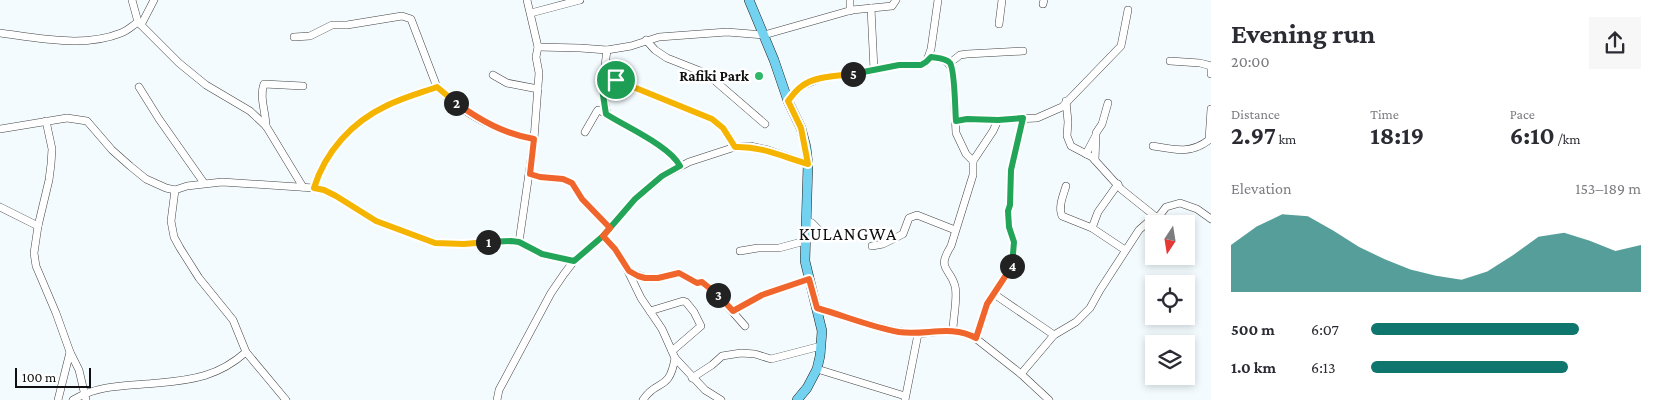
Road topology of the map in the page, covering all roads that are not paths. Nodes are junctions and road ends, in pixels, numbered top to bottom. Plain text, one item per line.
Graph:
1 (132, 0) edge
2 (154, 0) edge
3 (527, 0) edge
4 (580, 0) edge
5 (749, 0) edge
6 (850, 0) edge
7 (896, 0) edge
8 (938, 0) edge
9 (1002, 0) edge
10 (871, 8) junction
11 (1128, 10) dead end
12 (850, 11) junction
13 (531, 13) junction
14 (139, 24) junction
15 (999, 24) dead end
16 (0, 33) edge
17 (764, 35) junction
18 (294, 38) dead end
19 (646, 40) junction
20 (538, 47) junction
21 (607, 50) junction
22 (1023, 51) dead end
23 (929, 58) junction
24 (1170, 61) dead end
25 (950, 63) junction
26 (1211, 67) edge
27 (874, 70) junction
28 (604, 74) junction
29 (1211, 74) edge
30 (493, 76) dead end
31 (304, 86) dead end
32 (139, 87) dead end
33 (437, 87) junction
34 (538, 89) junction
35 (788, 101) junction
36 (1066, 101) junction
37 (1108, 103) dead end
38 (1211, 109) edge
39 (606, 114) junction
40 (1023, 118) junction
41 (998, 120) junction
42 (46, 121) junction
43 (956, 121) junction
44 (765, 124) dead end
45 (266, 126) junction
46 (0, 129) edge
47 (585, 132) dead end
48 (1096, 133) junction
49 (534, 139) junction
50 (1153, 146) dead end
51 (735, 147) junction
52 (1086, 154) junction
53 (1095, 160) junction
54 (973, 161) junction
55 (808, 164) junction
56 (680, 166) junction
57 (530, 174) junction
58 (204, 183) junction
59 (1118, 184) junction
60 (1066, 186) dead end
61 (303, 187) junction
62 (314, 188) junction
63 (175, 190) junction
64 (0, 207) edge
65 (1211, 211) edge
66 (1154, 215) edge
67 (1158, 215) edge
68 (1211, 219) edge
69 (806, 220) junction
70 (1145, 225) edge
71 (38, 226) junction
72 (610, 228) junction
73 (1092, 228) junction
74 (956, 230) junction
75 (823, 234) dead end
76 (603, 236) junction
77 (805, 241) junction
78 (519, 242) junction
79 (872, 246) dead end
80 (1125, 250) junction
81 (740, 251) dead end
82 (574, 261) junction
83 (629, 271) junction
84 (809, 279) junction
85 (994, 294) junction
86 (817, 308) junction
87 (650, 311) junction
88 (733, 311) junction
89 (745, 326) dead end
90 (953, 330) junction
91 (918, 334) junction
92 (1054, 335) junction
93 (976, 338) junction
94 (821, 346) junction
95 (70, 352) junction
96 (246, 352) junction
97 (673, 354) junction
98 (817, 369) junction
99 (1021, 374) junction
100 (692, 378) junction
101 (85, 396) edge
102 (905, 398) edge
103 (58, 400) edge
104 (62, 400) edge
105 (68, 400) edge
106 (73, 400) edge
107 (286, 400) edge
108 (497, 400) edge
109 (643, 400) edge
110 (721, 400) edge
111 (797, 400) edge
112 (1049, 400) edge

1 - 14 street
2 - 14 street
3 - 13 street
4 - 13 street
5 - 17 main road
6 - 12 street
7 - 10 street
8 - 23 street
9 - 15 street
10 - 12 street
10 - 27 street
11 - 36 street
12 - 17 street
13 - 20 street
14 - 16 street
14 - 45 street
17 - 19 street
17 - 35 main road
18 - 33 street
19 - 21 street
19 - 44 street
20 - 21 street
20 - 34 street
21 - 28 street
22 - 25 street
23 - 25 street
23 - 27 street
24 - 26 street
25 - 43 street
26 - 29 street
27 - 35 street
28 - 39 street
28 - 51 street
30 - 34 street
31 - 45 street
32 - 58 street
33 - 49 street
33 - 62 street
34 - 49 street
35 - 55 main road
36 - 40 street
36 - 52 street
37 - 48 street
38 - 50 street
39 - 47 street
39 - 56 street
40 - 41 street
40 - 85 street
41 - 43 street
41 - 54 street
42 - 46 street
42 - 63 street
42 - 71 street
43 - 54 street
45 - 61 street
48 - 52 street
48 - 53 street
49 - 57 street
51 - 55 street
51 - 56 street
52 - 53 street
53 - 59 street
54 - 74 street
55 - 69 main road
56 - 72 street
57 - 72 street
57 - 78 street
58 - 61 street
58 - 63 street
59 - 66 street
59 - 73 street
60 - 73 street
61 - 62 street
62 - 78 street
63 - 96 street
64 - 71 street
65 - 68 street
67 - 68 street
69 - 75 street
69 - 77 main road
70 - 80 street
71 - 95 street
72 - 76 street
73 - 80 street
74 - 79 street
74 - 90 street
76 - 82 street
76 - 83 street
77 - 81 street
77 - 84 main road
78 - 82 street
80 - 92 street
82 - 108 street
83 - 87 street
83 - 88 street
84 - 86 main road
84 - 88 street
85 - 92 street
85 - 93 street
86 - 91 street
86 - 94 main road
87 - 97 street
87 - 97 street
88 - 89 street
90 - 91 street
90 - 93 street
91 - 102 street
92 - 99 street
93 - 99 street
94 - 98 main road
94 - 100 street
95 - 101 street
95 - 103 street
96 - 101 street
96 - 107 street
97 - 100 street
97 - 109 street
98 - 102 street
98 - 111 main road
99 - 112 street
100 - 110 street
101 - 106 street
104 - 105 street

